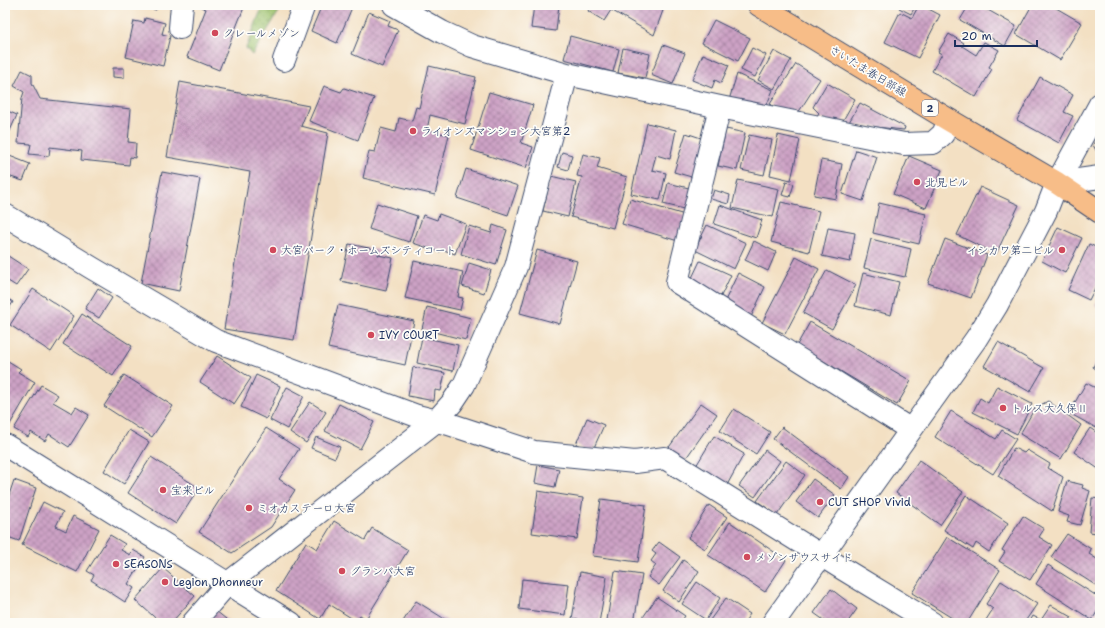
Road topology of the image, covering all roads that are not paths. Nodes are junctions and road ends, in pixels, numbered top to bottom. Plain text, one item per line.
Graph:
1 (182, 5) edge
2 (304, 5) edge
3 (394, 5) edge
4 (759, 5) edge
5 (180, 28) dead end
6 (284, 60) dead end
7 (567, 74) junction
8 (1100, 104) edge
9 (720, 107) junction
10 (949, 120) junction
11 (1100, 177) edge
12 (1057, 183) junction
13 (1100, 212) edge
14 (5, 215) edge
15 (436, 421) junction
16 (911, 430) junction
17 (5, 445) edge
18 (821, 555) junction
19 (228, 584) junction
20 (193, 623) edge
21 (291, 623) edge
22 (773, 623) edge
23 (932, 623) edge

1 - 5 street
2 - 6 street
3 - 7 street
4 - 10 main road, さいたま春日部線 / 2
7 - 9 street
7 - 15 street
8 - 12 street
9 - 10 street
9 - 16 street
10 - 12 main road, さいたま春日部線 / 2
11 - 12 street
12 - 13 main road, さいたま春日部線 / 2
12 - 16 street
14 - 15 street
15 - 18 street
15 - 19 street
16 - 18 street
17 - 19 street
18 - 22 street
18 - 23 street
19 - 20 street
19 - 21 street

